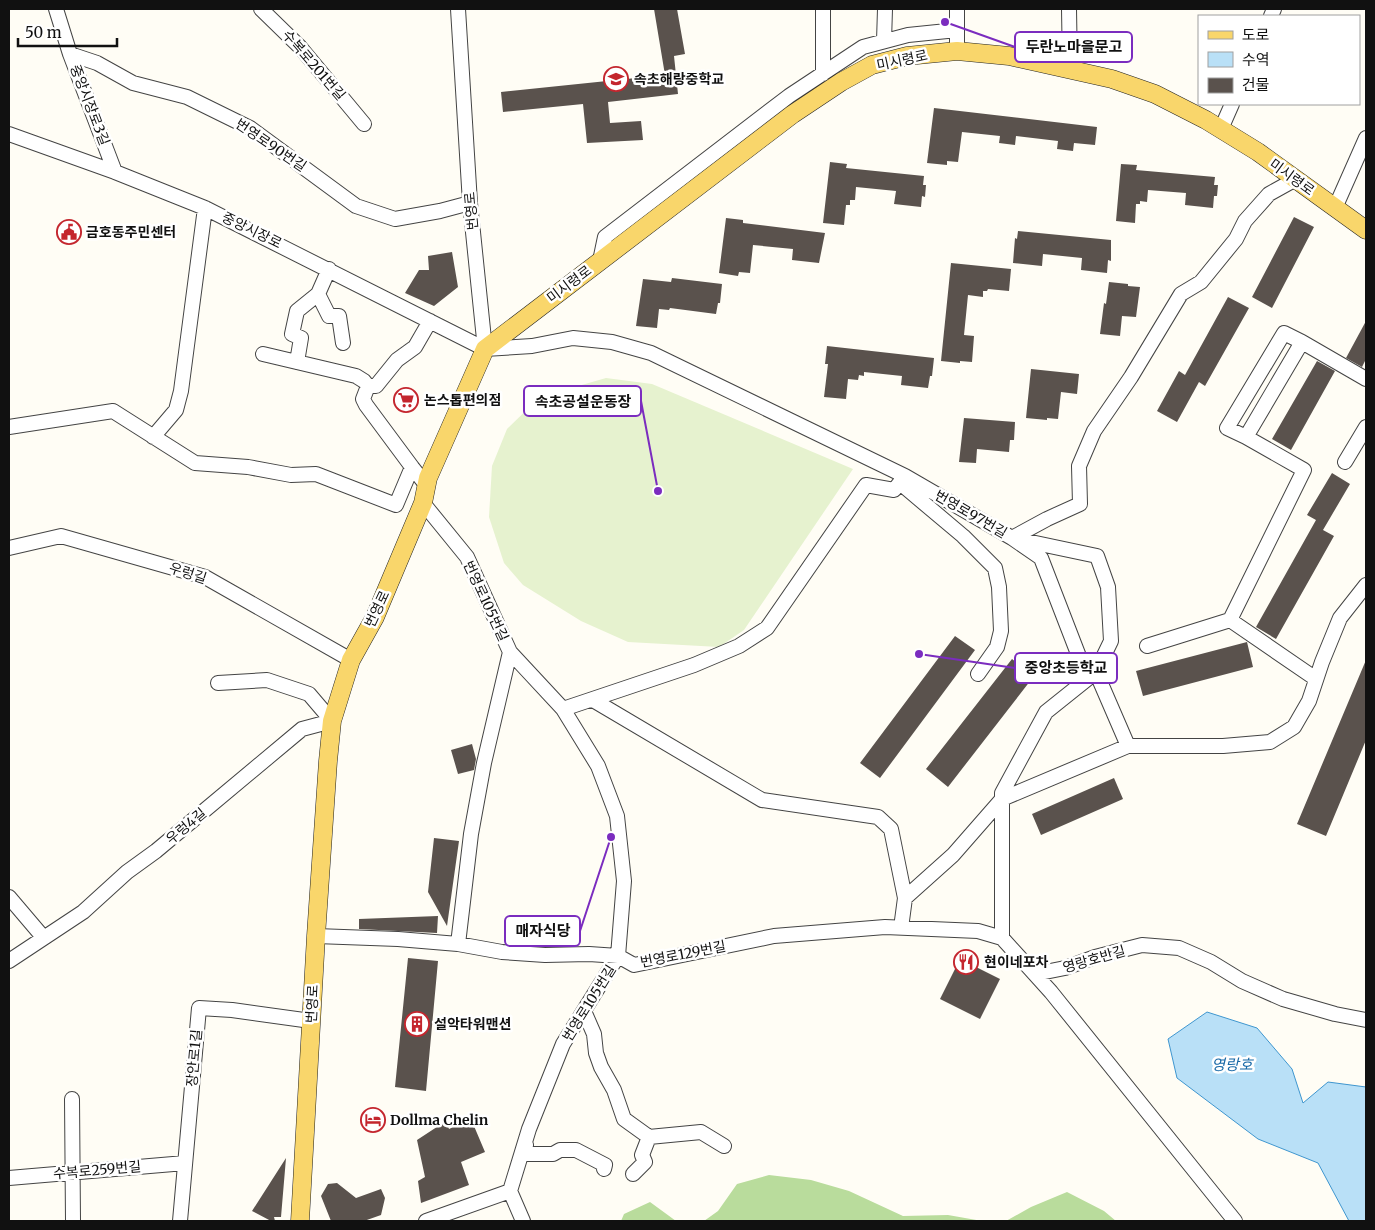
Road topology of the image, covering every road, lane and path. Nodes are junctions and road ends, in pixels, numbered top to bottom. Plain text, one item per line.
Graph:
1 (56, 9) edge
2 (261, 9) edge
3 (458, 9) edge
4 (823, 9) edge
5 (886, 9) edge
6 (957, 9) edge
7 (1069, 9) edge
8 (957, 30) junction
9 (884, 41) junction
10 (957, 51) junction
11 (70, 54) junction
12 (1070, 69) junction
13 (822, 74) junction
14 (1232, 105) edge
15 (364, 124) dead end
16 (1221, 129) junction
17 (9, 134) edge
18 (1366, 138) edge
19 (115, 172) junction
20 (1296, 179) junction
21 (470, 203) junction
22 (205, 208) junction
23 (1335, 208) junction
24 (1366, 230) edge
25 (600, 261) junction
26 (329, 269) junction
27 (318, 294) junction
28 (430, 321) junction
29 (1302, 342) junction
30 (343, 343) dead end
31 (485, 349) junction
32 (263, 354) dead end
33 (297, 362) junction
34 (1366, 379) edge
35 (368, 386) junction
36 (9, 427) edge
37 (1366, 427) edge
38 (153, 436) junction
39 (1246, 437) junction
40 (1345, 462) dead end
41 (412, 467) junction
42 (902, 480) junction
43 (425, 495) junction
44 (1012, 538) junction
45 (9, 548) edge
46 (1366, 585) edge
47 (1230, 620) junction
48 (1147, 646) dead end
49 (510, 652) junction
50 (351, 660) junction
51 (1096, 672) junction
52 (978, 674) dead end
53 (1316, 679) junction
54 (218, 683) dead end
55 (593, 700) junction
56 (563, 710) junction
57 (332, 721) junction
58 (1128, 746) junction
59 (1002, 798) junction
60 (9, 898) edge
61 (905, 898) junction
62 (902, 928) junction
63 (316, 936) junction
64 (43, 937) junction
65 (1002, 938) junction
66 (458, 944) junction
67 (618, 956) junction
68 (9, 961) edge
69 (1035, 974) junction
70 (584, 1011) junction
71 (1366, 1020) edge
72 (311, 1021) junction
73 (72, 1099) dead end
74 (529, 1129) junction
75 (649, 1137) junction
76 (724, 1146) dead end
77 (185, 1163) junction
78 (604, 1168) dead end
79 (73, 1172) junction
80 (633, 1174) dead end
81 (9, 1178) edge
82 (510, 1191) junction
83 (73, 1221) edge
84 (180, 1221) edge
85 (300, 1221) edge
86 (426, 1221) edge
87 (523, 1221) edge
88 (1235, 1221) edge

1 - 11 street, 중앙시장로3길
2 - 15 street, 수복로201번길
3 - 21 street, 번영로
4 - 13 street
5 - 9 street
6 - 8 street
7 - 12 street
8 - 9 street
8 - 10 street
9 - 13 street
10 - 12 main road, 미시령로
10 - 25 main road, 미시령로
11 - 19 street, 중앙시장로3길
11 - 21 street, 번영로90번길
12 - 16 main road, 미시령로
13 - 25 street
14 - 16 street
16 - 20 main road, 미시령로
17 - 19 street, 중앙시장로
18 - 23 street
19 - 22 street, 중앙시장로
20 - 23 main road, 미시령로
20 - 44 street
21 - 31 street, 번영로
22 - 26 street, 중앙시장로
22 - 38 street
23 - 24 main road, 미시령로
25 - 31 main road, 미시령로
26 - 27 street
26 - 28 street, 중앙시장로
27 - 30 street
27 - 33 street
28 - 31 street, 중앙시장로
28 - 35 street
29 - 34 street
29 - 39 street
29 - 39 street
31 - 42 street, 번영로97번길
31 - 43 main road, 번영로
32 - 33 street
33 - 35 street
35 - 41 street, 번영로105번길
36 - 38 street
37 - 40 street
38 - 41 street
39 - 47 street
41 - 43 street, 번영로105번길
42 - 44 street, 번영로97번길
42 - 52 street
42 - 55 street
43 - 49 street, 번영로105번길
43 - 50 main road, 번영로
44 - 51 street
44 - 51 street, 번영로97번길
45 - 50 street, 우렁길
46 - 53 street
47 - 48 street
47 - 53 street
49 - 56 street, 번영로105번길
49 - 66 street
50 - 57 main road, 번영로
51 - 58 street
51 - 59 street, 번영로97번길
53 - 58 street
54 - 57 street
55 - 56 street
55 - 61 street
56 - 67 street, 번영로105번길
57 - 63 main road, 번영로
57 - 64 street, 우렁4길
58 - 59 street
59 - 61 street
59 - 65 street, 번영로97번길
60 - 64 street
61 - 62 street
62 - 65 street, 번영로129번길
62 - 67 street, 번영로129번길
63 - 66 street, 번영로129번길
63 - 72 main road, 번영로
64 - 68 street, 우렁4길
65 - 69 street
66 - 67 street, 번영로129번길
67 - 70 street, 번영로105번길
69 - 71 street, 영랑호반길
69 - 88 street
70 - 74 street, 번영로105번길
70 - 75 street
72 - 77 street, 장안로1길
72 - 85 main road, 번영로
73 - 79 street
74 - 78 street
74 - 82 street, 번영로105번길
75 - 76 street
75 - 80 street
77 - 79 street, 수복로259번길
77 - 84 street, 장안로1길
79 - 81 street, 수복로259번길
79 - 83 street
82 - 86 street
82 - 87 street

